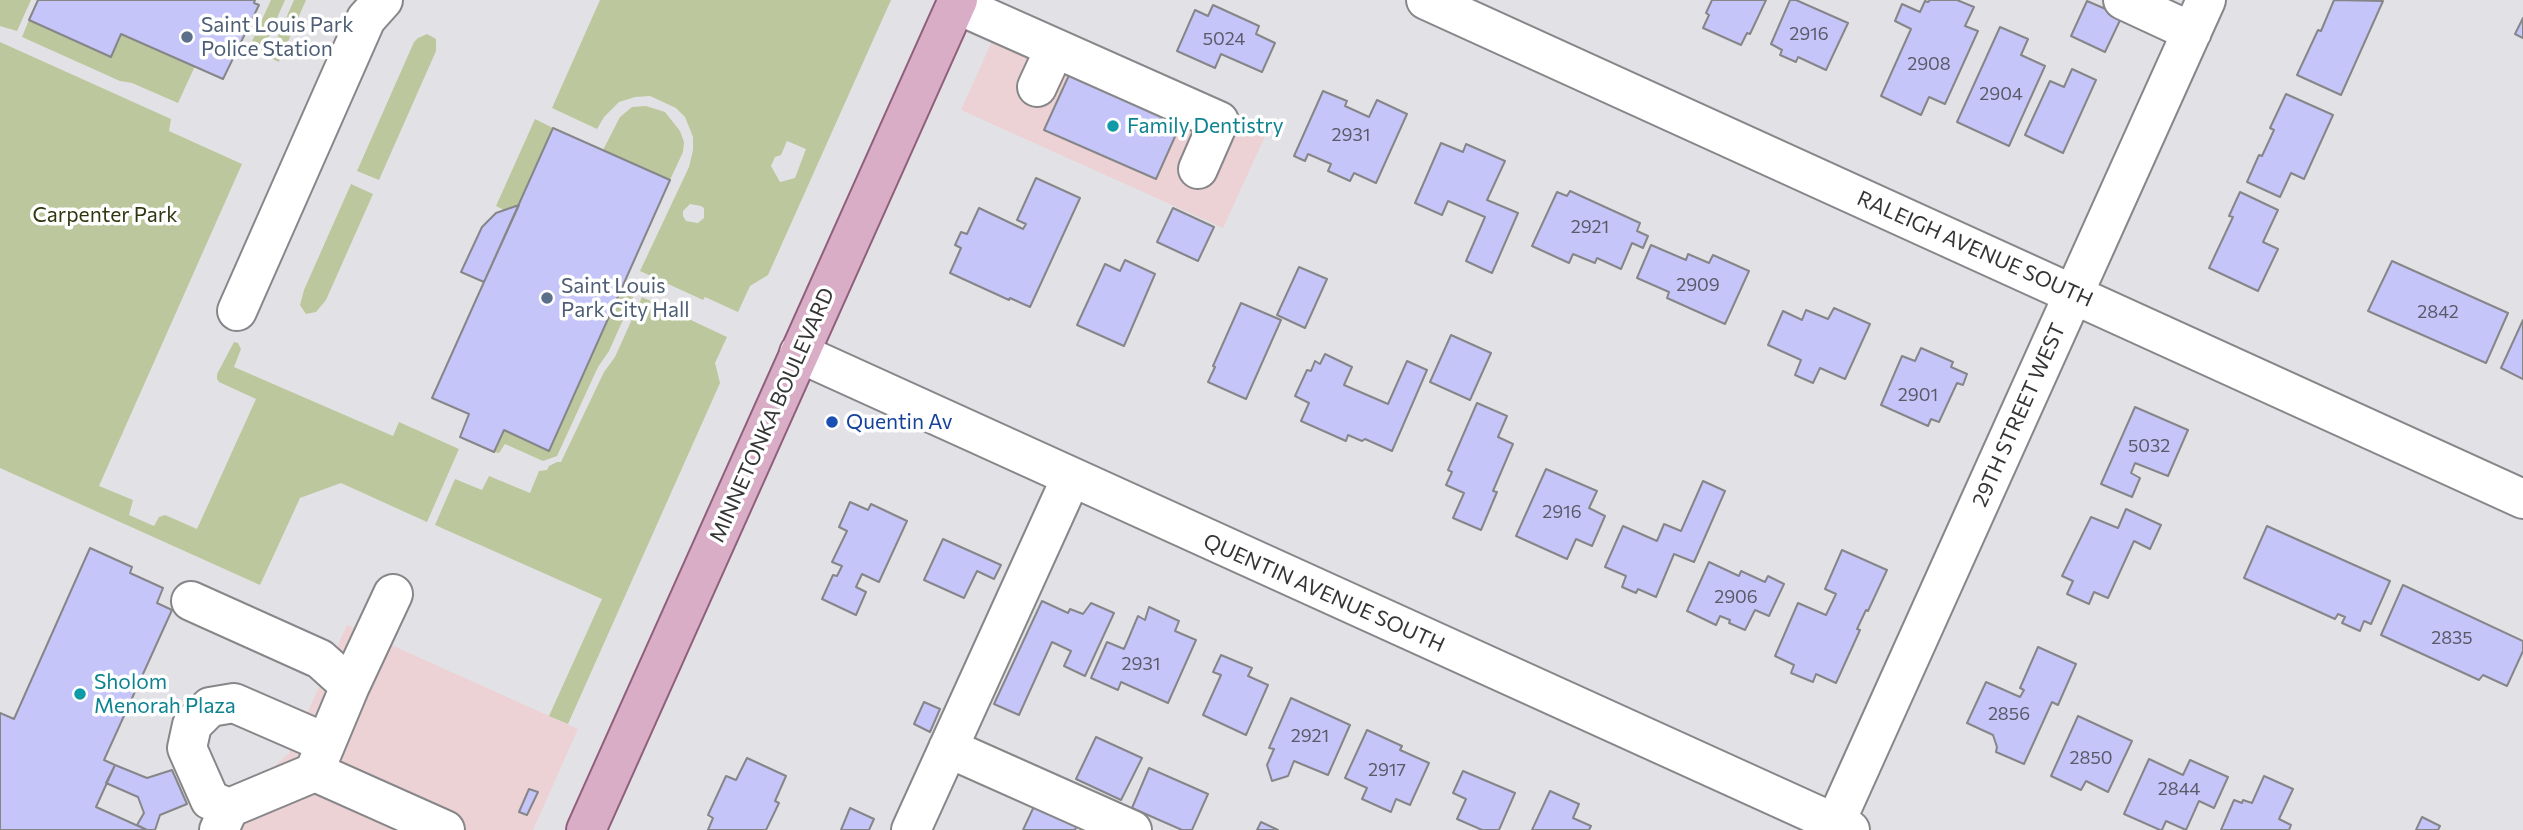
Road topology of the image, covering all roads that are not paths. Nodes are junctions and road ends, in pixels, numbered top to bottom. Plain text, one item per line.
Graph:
1 (383, 0) edge
2 (1426, 0) edge
3 (2123, 0) edge
4 (957, 2) edge
5 (2199, 16) edge
6 (1055, 48) junction
7 (1037, 87) dead end
8 (1198, 169) dead end
9 (2074, 294) junction
10 (237, 310) dead end
11 (799, 353) junction
12 (1071, 478) junction
13 (2523, 499) edge
14 (393, 594) dead end
15 (191, 601) dead end
16 (350, 686) junction
17 (948, 748) junction
18 (320, 757) junction
19 (224, 819) edge
20 (1839, 828) edge
21 (445, 830) edge
22 (586, 830) edge
23 (911, 830) edge
24 (1132, 830) edge

1 - 10 street
2 - 9 street, RALEIGH AVENUE SOUTH
3 - 5 street
4 - 6 street
4 - 11 main road, MINNETONKA BOULEVARD
5 - 9 street, 29TH STREET WEST
6 - 7 street
6 - 8 street
9 - 13 street, RALEIGH AVENUE SOUTH
9 - 20 street, 29TH STREET WEST
11 - 12 street, QUENTIN AVENUE SOUTH
11 - 22 main road, MINNETONKA BOULEVARD
12 - 17 street
12 - 20 street, QUENTIN AVENUE SOUTH
14 - 16 street
15 - 16 street
16 - 18 street
17 - 23 street
17 - 24 street
18 - 19 street
18 - 19 street
18 - 21 street

